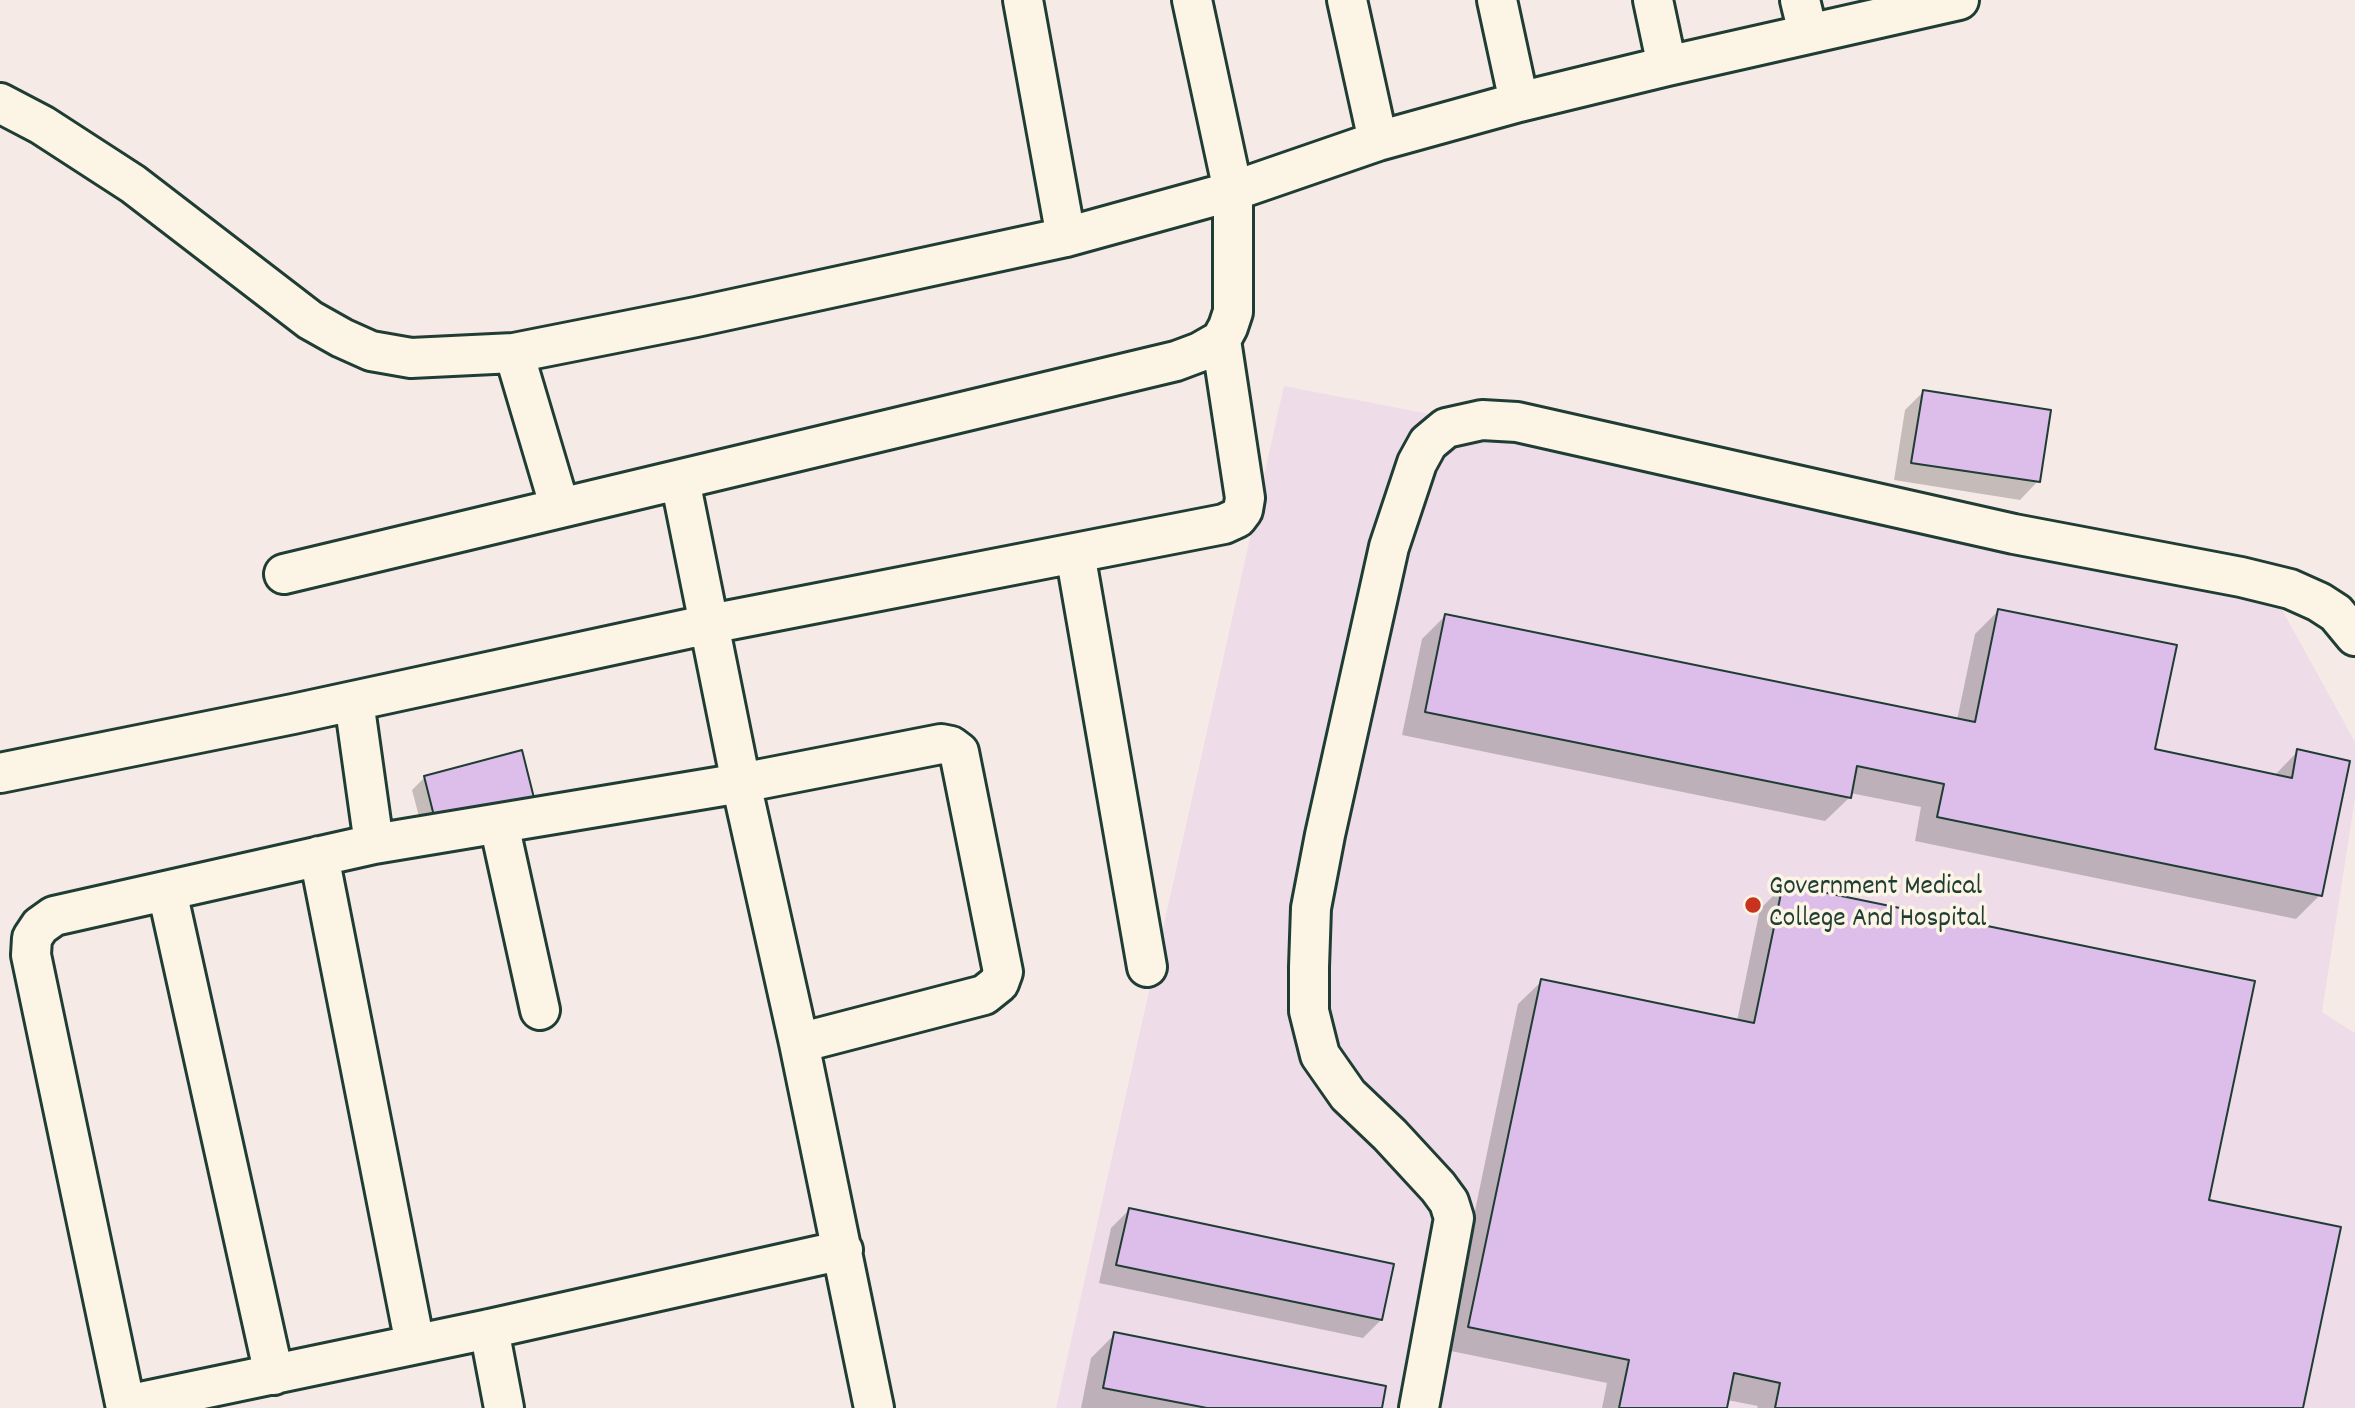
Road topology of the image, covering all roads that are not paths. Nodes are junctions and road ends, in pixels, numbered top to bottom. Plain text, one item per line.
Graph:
1 (1023, 0) edge
2 (1192, 0) edge
3 (1348, 0) edge
4 (1497, 0) edge
5 (1653, 0) edge
6 (1955, 0) edge
7 (1804, 17) edge
8 (1667, 66) junction
9 (1519, 102) junction
10 (0, 103) edge
11 (1378, 141) junction
12 (1233, 191) junction
13 (1066, 237) junction
14 (1221, 340) junction
15 (514, 353) junction
16 (680, 480) junction
17 (560, 508) junction
18 (1075, 553) junction
19 (284, 573) dead end
20 (710, 624) junction
21 (2355, 636) edge
22 (354, 701) junction
23 (0, 773) edge
24 (741, 783) junction
25 (499, 824) junction
26 (374, 844) junction
27 (319, 856) junction
28 (167, 891) junction
29 (1147, 967) dead end
30 (540, 1010) dead end
31 (799, 1043) junction
32 (843, 1250) junction
33 (489, 1329) junction
34 (415, 1344) junction
35 (274, 1375) junction
36 (126, 1407) edge
37 (504, 1408) edge
38 (874, 1408) edge
39 (1419, 1408) edge

1 - 13 street
2 - 12 street
3 - 11 street
4 - 9 street
5 - 8 street
6 - 7 street
7 - 8 street
8 - 9 street
9 - 11 street
10 - 15 street
11 - 12 street
12 - 13 street
12 - 14 street
13 - 15 street
14 - 16 street
14 - 18 street
15 - 17 street
16 - 17 street
16 - 20 street
17 - 19 street
18 - 20 street
18 - 29 street
20 - 22 street
20 - 24 street
21 - 39 street
22 - 23 street
22 - 26 street
24 - 25 street
24 - 31 street
24 - 31 street
25 - 26 street
25 - 30 street
26 - 27 street
27 - 28 street
27 - 34 street
28 - 35 street
28 - 36 street
31 - 32 street
32 - 33 street
32 - 38 street
33 - 34 street
33 - 37 street
34 - 35 street
35 - 36 street

